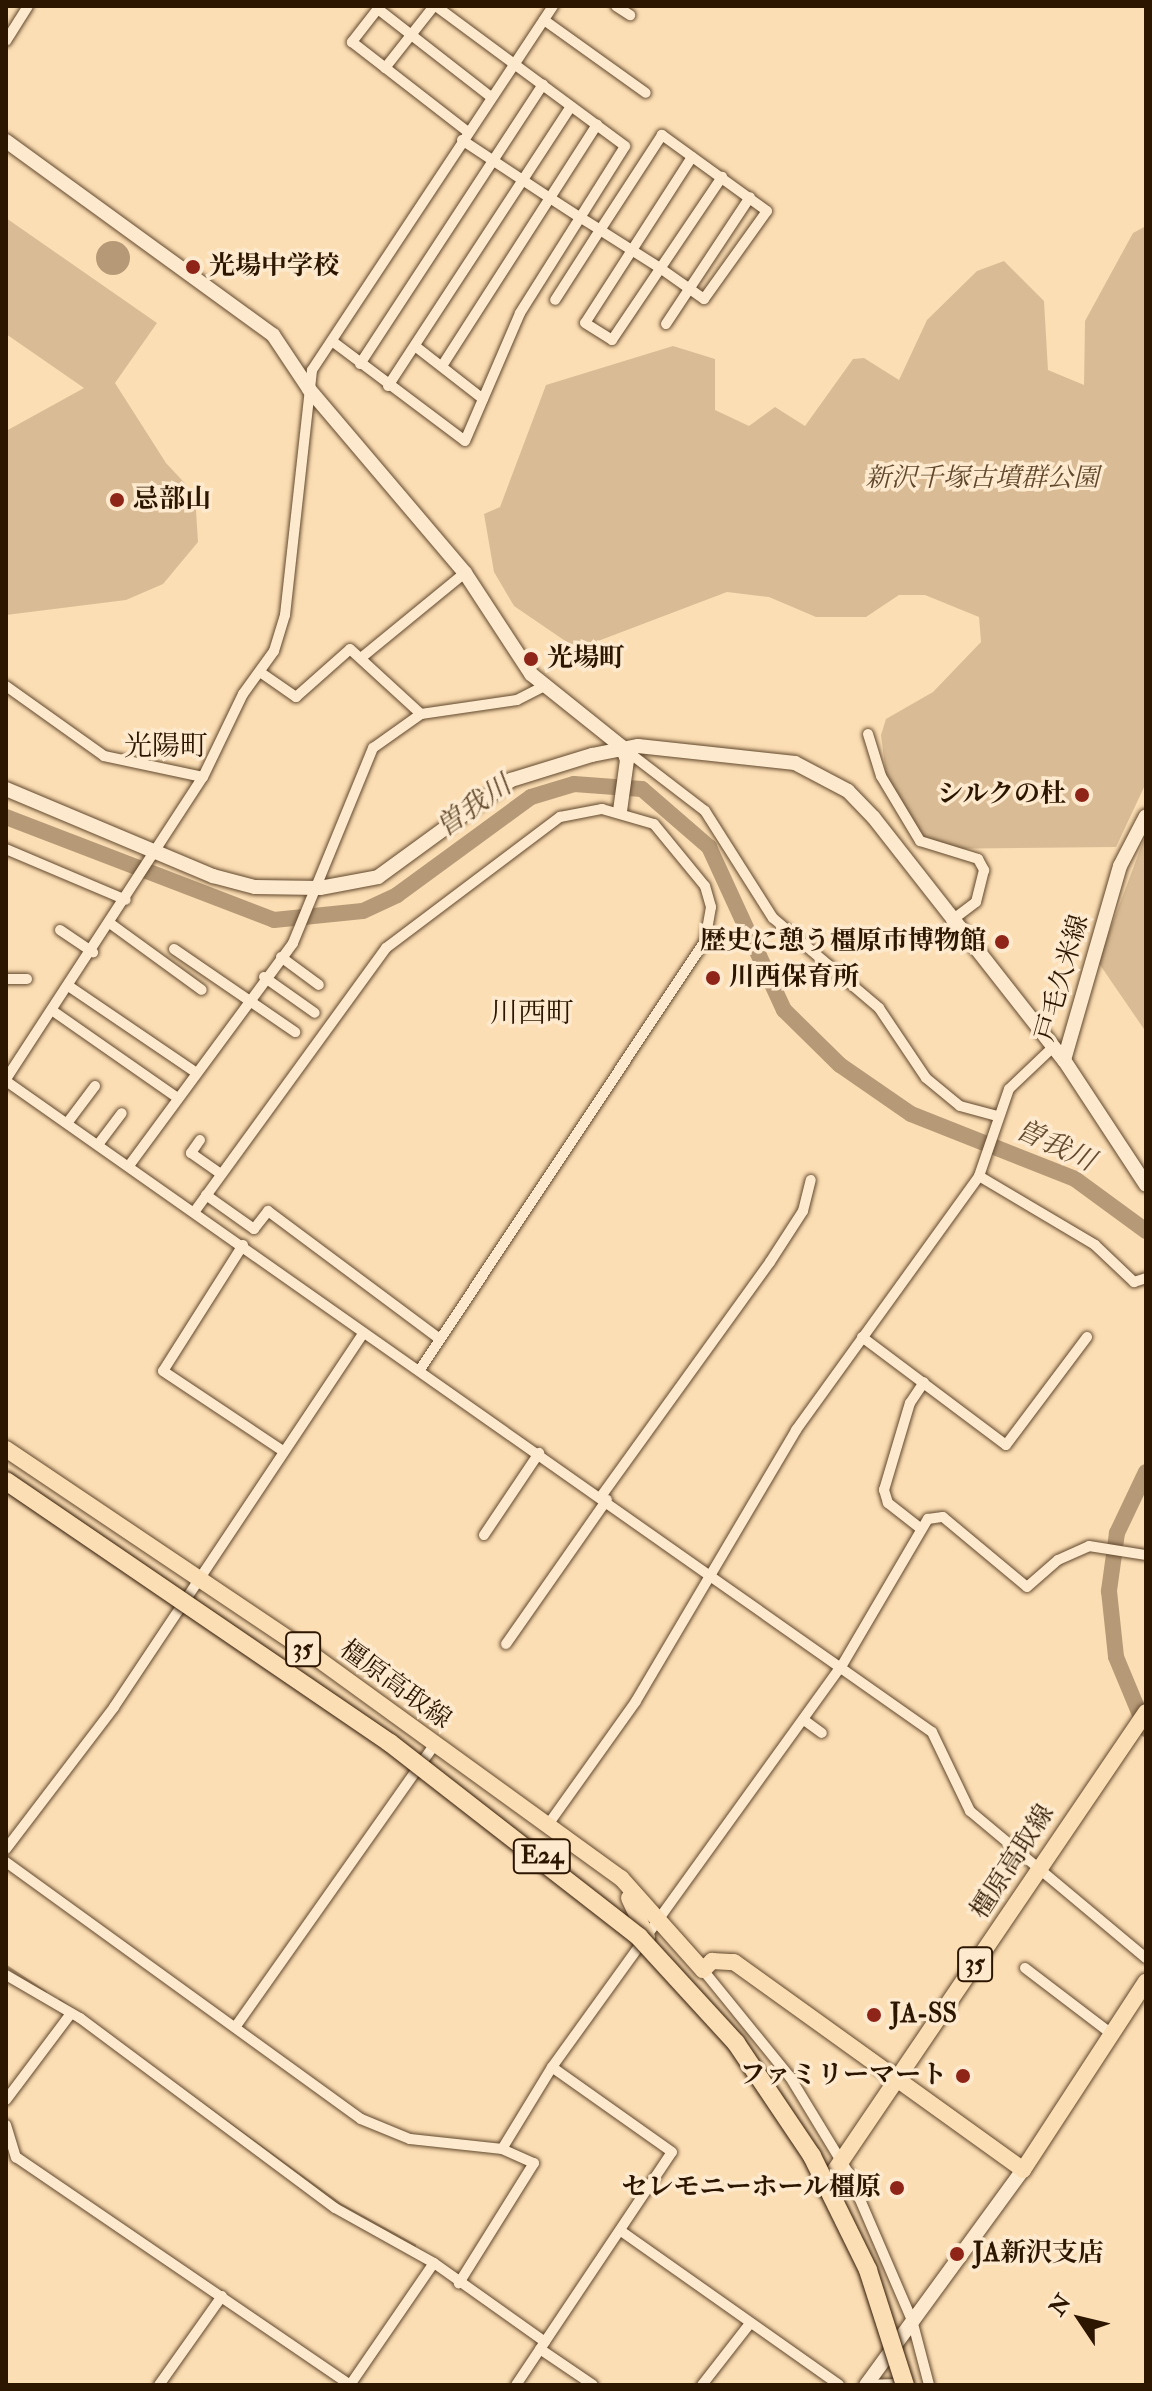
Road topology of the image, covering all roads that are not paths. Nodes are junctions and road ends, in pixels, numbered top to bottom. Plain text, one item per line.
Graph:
1 (28, 6) edge
2 (435, 6) edge
3 (553, 6) edge
4 (616, 6) edge
5 (379, 7) edge
6 (630, 15) dead end
7 (544, 20) junction
8 (411, 35) junction
9 (6, 41) edge
10 (514, 63) junction
11 (385, 68) junction
12 (543, 84) junction
13 (646, 93) dead end
14 (491, 97) junction
15 (571, 106) junction
16 (597, 125) junction
17 (465, 136) junction
18 (6, 141) edge
19 (692, 157) junction
20 (492, 160) junction
21 (722, 177) junction
22 (523, 180) junction
23 (750, 197) junction
24 (550, 198) junction
25 (578, 216) junction
26 (600, 230) junction
27 (632, 250) junction
28 (660, 268) junction
29 (689, 289) junction
30 (555, 300) dead end
31 (666, 324) dead end
32 (332, 341) junction
33 (415, 346) junction
34 (360, 364) junction
35 (442, 366) junction
36 (388, 386) junction
37 (309, 389) junction
38 (483, 399) junction
39 (465, 573) junction
40 (361, 658) junction
41 (260, 672) junction
42 (6, 686) edge
43 (542, 687) junction
44 (421, 714) junction
45 (868, 734) dead end
46 (625, 754) junction
47 (203, 777) junction
48 (6, 789) edge
49 (621, 808) junction
50 (1146, 816) edge
51 (6, 849) edge
52 (154, 855) junction
53 (318, 892) junction
54 (127, 898) junction
55 (951, 921) junction
56 (111, 924) junction
57 (60, 930) dead end
58 (174, 949) dead end
59 (93, 952) junction
60 (281, 957) junction
61 (264, 977) junction
62 (6, 979) edge
63 (27, 979) dead end
64 (319, 985) dead end
65 (70, 987) junction
66 (202, 990) dead end
67 (247, 998) junction
68 (53, 1011) junction
69 (315, 1013) dead end
70 (295, 1032) dead end
71 (1052, 1048) junction
72 (1064, 1060) junction
73 (192, 1070) junction
74 (6, 1080) edge
75 (95, 1086) dead end
76 (175, 1096) junction
77 (122, 1113) dead end
78 (997, 1119) junction
79 (68, 1122) junction
80 (200, 1140) dead end
81 (100, 1142) junction
82 (131, 1163) junction
83 (981, 1171) junction
84 (221, 1174) junction
85 (811, 1180) dead end
86 (1146, 1185) edge
87 (206, 1195) junction
88 (195, 1211) junction
89 (243, 1245) junction
90 (1144, 1279) edge
91 (363, 1333) junction
92 (862, 1337) junction
93 (1087, 1337) dead end
94 (440, 1339) junction
95 (419, 1371) junction
96 (924, 1382) junction
97 (6, 1449) edge
98 (283, 1451) junction
99 (539, 1453) junction
100 (6, 1481) edge
101 (605, 1498) junction
102 (920, 1528) junction
103 (484, 1535) dead end
104 (1146, 1555) edge
105 (713, 1575) junction
106 (196, 1576) junction
107 (506, 1644) dead end
108 (841, 1667) junction
109 (1146, 1712) edge
110 (804, 1720) junction
111 (822, 1733) dead end
112 (435, 1744) junction
113 (547, 1826) junction
114 (6, 1849) edge
115 (593, 1859) junction
116 (6, 1862) edge
117 (1037, 1870) junction
118 (658, 1923) junction
119 (647, 1937) junction
120 (1146, 1958) edge
121 (1025, 1968) dead end
122 (703, 1970) junction
123 (6, 1975) edge
124 (1143, 1993) edge
125 (69, 2016) junction
126 (236, 2026) junction
127 (1109, 2032) junction
128 (552, 2067) junction
129 (898, 2080) junction
130 (6, 2100) edge
131 (6, 2125) edge
132 (9, 2146) edge
133 (502, 2149) junction
134 (842, 2161) junction
135 (1023, 2170) junction
136 (823, 2188) junction
137 (621, 2231) junction
138 (434, 2263) junction
139 (459, 2283) junction
140 (222, 2296) junction
141 (912, 2320) junction
142 (748, 2326) junction
143 (542, 2345) junction
144 (888, 2355) junction
145 (896, 2384) edge
146 (159, 2385) edge
147 (350, 2385) edge
148 (516, 2385) edge
149 (593, 2385) edge
150 (702, 2385) edge
151 (839, 2385) edge
152 (867, 2385) edge
153 (905, 2385) edge
154 (929, 2385) edge

1 - 9 street
2 - 8 street
2 - 10 street
3 - 7 street
4 - 6 street
5 - 8 street
5 - 11 street
7 - 10 street
7 - 13 street
8 - 11 street
8 - 14 street
10 - 12 street
10 - 14 street
11 - 17 street
12 - 15 street
12 - 20 street
14 - 17 street
15 - 16 street
15 - 22 street
16 - 24 street
16 - 25 street
17 - 20 street
17 - 32 street
18 - 37 street
19 - 21 street
19 - 26 street
19 - 27 street
20 - 22 street
20 - 34 street
21 - 23 street
21 - 28 street
22 - 24 street
22 - 33 street
23 - 29 street
23 - 29 street
24 - 25 street
24 - 35 street
25 - 26 street
25 - 38 street
26 - 27 street
26 - 30 street
27 - 28 street
27 - 28 street
28 - 29 street
29 - 31 street
32 - 34 street
32 - 37 street
33 - 35 street
33 - 36 street
34 - 36 street
35 - 38 street
36 - 38 street
37 - 39 street
37 - 41 street
39 - 40 street
39 - 43 street
40 - 41 street
40 - 44 street
41 - 47 street
42 - 47 street
43 - 44 street
43 - 46 street
44 - 53 street
45 - 55 street
46 - 49 street
46 - 53 street
46 - 55 street
46 - 78 street
47 - 52 street
48 - 52 street
49 - 84 street
49 - 94 street
50 - 72 street, 戸毛久米線
51 - 54 street
52 - 53 street
52 - 54 street
53 - 60 street
54 - 56 street
55 - 71 street
56 - 59 street
56 - 66 street
57 - 59 street
58 - 67 street
59 - 65 street
60 - 61 street
60 - 64 street
61 - 67 street
61 - 69 street
62 - 63 street
65 - 68 street
65 - 73 street
67 - 70 street
67 - 73 street
68 - 74 street
68 - 76 street
71 - 72 street
71 - 78 street
72 - 86 street, 戸毛久米線
73 - 76 street
74 - 79 street
75 - 79 street
76 - 82 street
77 - 81 street
78 - 83 street
79 - 81 street
80 - 84 street
81 - 82 street
82 - 88 street
83 - 90 street
83 - 92 street
84 - 87 street
85 - 101 street
87 - 88 street
87 - 94 street
88 - 89 street
89 - 91 street
89 - 98 street
91 - 95 street
91 - 98 street
92 - 96 street
92 - 105 street
93 - 96 street
94 - 95 street
95 - 99 street
96 - 102 street
97 - 106 main road, 橿原高取線 / 35
98 - 106 street
99 - 101 street
99 - 103 street
100 - 153 highway, E24, bridge
101 - 105 street
101 - 107 street
102 - 104 street
102 - 108 street
105 - 108 street
105 - 113 street
106 - 112 main road, 橿原高取線 / 35
106 - 114 street
108 - 110 street
108 - 117 street
109 - 117 main road, 橿原高取線 / 35
110 - 111 street
110 - 118 street
112 - 113 main road, 橿原高取線 / 35
112 - 126 street
113 - 115 main road, 橿原高取線 / 35
115 - 118 main road, 橿原高取線 / 35
115 - 119 main road, 橿原高取線 / 35
116 - 126 street
117 - 120 street
117 - 129 main road, 橿原高取線 / 35
118 - 119 street
118 - 122 main road, 橿原高取線 / 35
119 - 128 street
119 - 136 street
121 - 127 street
122 - 129 main road
122 - 134 street
123 - 125 street
124 - 127 main road
125 - 130 street
125 - 138 street
126 - 133 street
127 - 135 main road
128 - 133 street
128 - 137 street
129 - 134 main road, 橿原高取線 / 35
129 - 135 main road
131 - 132 street
132 - 140 street
133 - 139 street
134 - 136 main road, 橿原高取線 / 35
134 - 141 street
135 - 141 street
136 - 144 street
137 - 142 street
137 - 143 street
138 - 139 street
138 - 147 street
139 - 143 street
140 - 146 street
140 - 147 street
141 - 144 street
141 - 154 street
142 - 150 street
142 - 151 street
143 - 148 street
143 - 149 street
144 - 145 street
144 - 152 street
145 - 152 street

